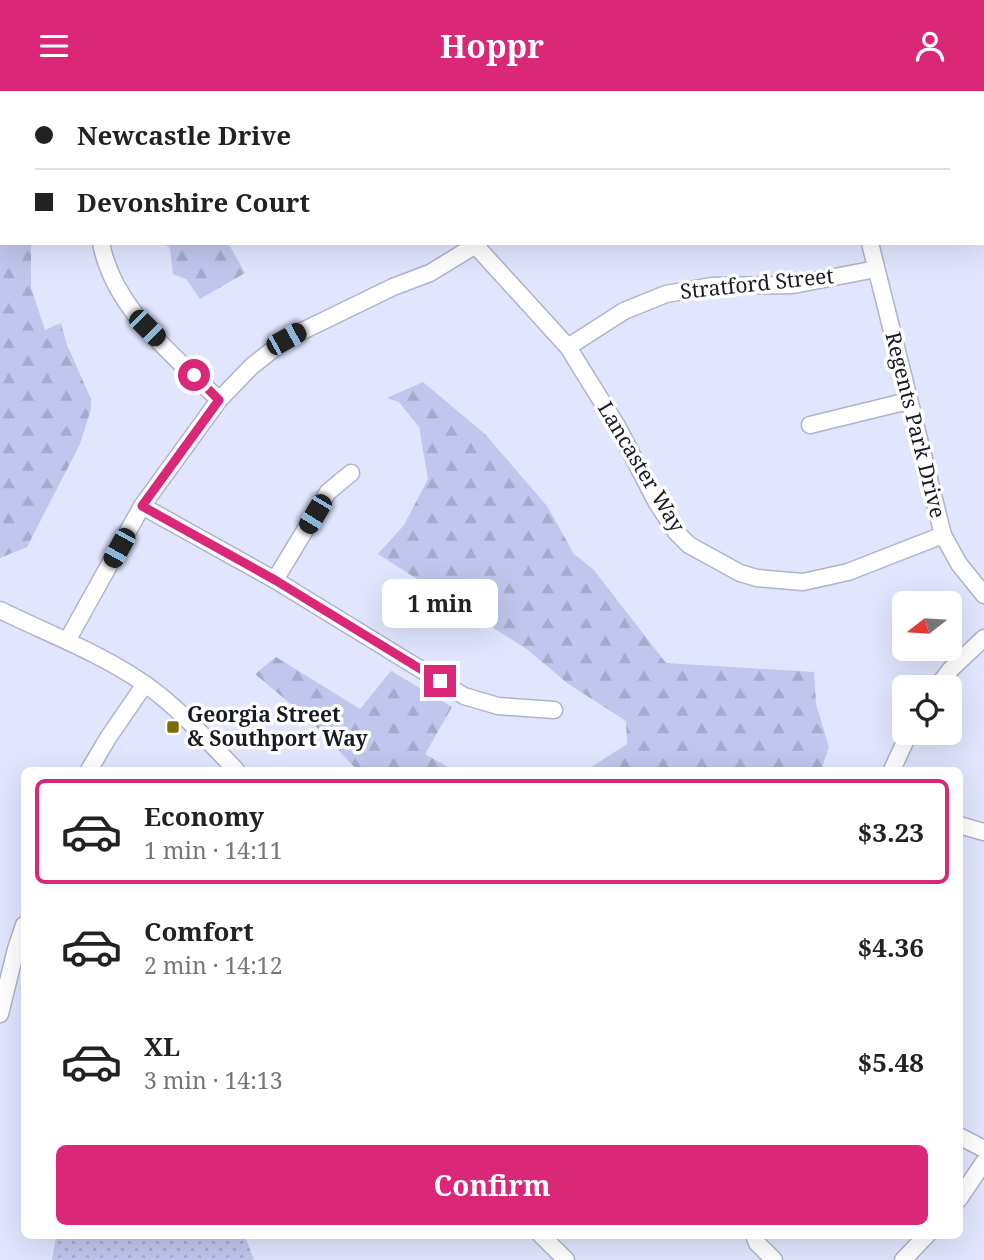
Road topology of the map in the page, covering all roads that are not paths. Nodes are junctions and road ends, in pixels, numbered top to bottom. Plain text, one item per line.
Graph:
1 (102, 245) edge
2 (475, 245) edge
3 (478, 245) edge
4 (870, 245) edge
5 (876, 268) junction
6 (568, 347) junction
7 (219, 400) junction
8 (908, 401) junction
9 (810, 425) dead end
10 (351, 473) dead end
11 (142, 506) junction
12 (943, 535) junction
13 (275, 580) junction
14 (984, 595) edge
15 (0, 610) edge
16 (984, 638) edge
17 (67, 641) junction
18 (946, 675) edge
19 (145, 684) junction
20 (554, 710) dead end
21 (903, 745) edge
22 (91, 767) edge
23 (233, 767) edge
24 (893, 767) edge
25 (963, 826) edge
26 (984, 832) edge
27 (21, 934) edge
28 (0, 1014) edge
29 (963, 1138) edge
30 (984, 1149) edge
31 (984, 1162) edge
32 (963, 1193) edge
33 (547, 1239) edge
34 (756, 1239) edge
35 (923, 1239) edge
36 (566, 1260) edge
37 (774, 1260) edge
38 (903, 1260) edge

1 - 7 street
2 - 7 street
3 - 6 street, Lancaster Way
4 - 5 street, Regents Park Drive
5 - 6 street, Stratford Street
5 - 8 street, Regents Park Drive
6 - 12 street, Lancaster Way
7 - 11 street
8 - 9 street
8 - 12 street, Regents Park Drive
10 - 13 street
11 - 13 street
11 - 17 street
12 - 14 street, Regents Park Drive
13 - 20 street
15 - 17 street
16 - 18 street
17 - 19 street
19 - 22 street
19 - 23 street
21 - 24 street
25 - 26 street
27 - 28 street
29 - 30 street
31 - 32 street
33 - 36 street
34 - 37 street
35 - 38 street

